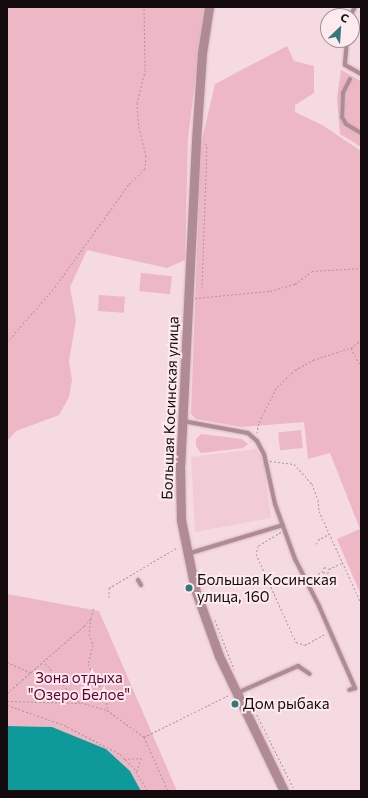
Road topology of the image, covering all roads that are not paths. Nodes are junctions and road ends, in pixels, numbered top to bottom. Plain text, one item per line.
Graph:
1 (209, 7) edge
2 (346, 48) edge
3 (361, 74) edge
4 (350, 79) dead end
5 (361, 133) edge
6 (183, 421) junction
7 (283, 527) junction
8 (187, 554) junction
9 (138, 580) dead end
10 (141, 585) dead end
11 (310, 674) dead end
12 (348, 690) dead end
13 (237, 693) junction
14 (284, 791) edge

1 - 6 street, Большая Косинская улица
2 - 3 lane
4 - 5 lane
6 - 7 lane
6 - 8 street, Большая Косинская улица
7 - 8 lane
7 - 12 lane
8 - 13 street, Большая Косинская улица
9 - 10 lane
11 - 13 lane
13 - 14 street, Большая Косинская улица

